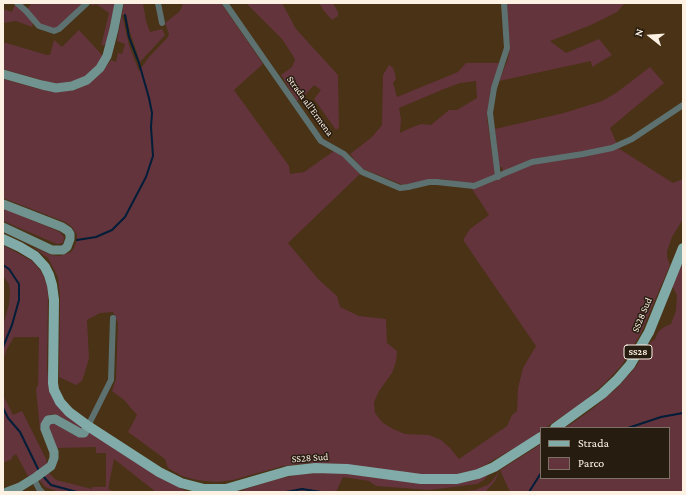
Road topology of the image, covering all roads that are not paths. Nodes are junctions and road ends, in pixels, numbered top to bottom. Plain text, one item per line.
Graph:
1 (17, 3) edge
2 (87, 3) edge
3 (119, 3) edge
4 (158, 3) edge
5 (225, 3) edge
6 (504, 3) edge
7 (162, 23) dead end
8 (3, 74) edge
9 (683, 105) edge
10 (498, 177) junction
11 (3, 204) edge
12 (3, 227) edge
13 (3, 239) edge
14 (683, 248) edge
15 (113, 318) dead end
16 (88, 426) junction
17 (556, 427) edge
18 (540, 438) edge
19 (35, 478) junction
20 (41, 491) edge
21 (7, 492) edge

1 - 2 street
3 - 8 main road
4 - 7 street
5 - 10 street, Strada all'Ermena
6 - 10 street
9 - 10 street, Strada all'Ermena
11 - 12 main road
13 - 16 main road, SS28 Sud
14 - 17 main road, SS28 Sud / SS28
15 - 16 street
16 - 18 main road, SS28 Sud
16 - 19 main road
19 - 20 street
19 - 21 main road

